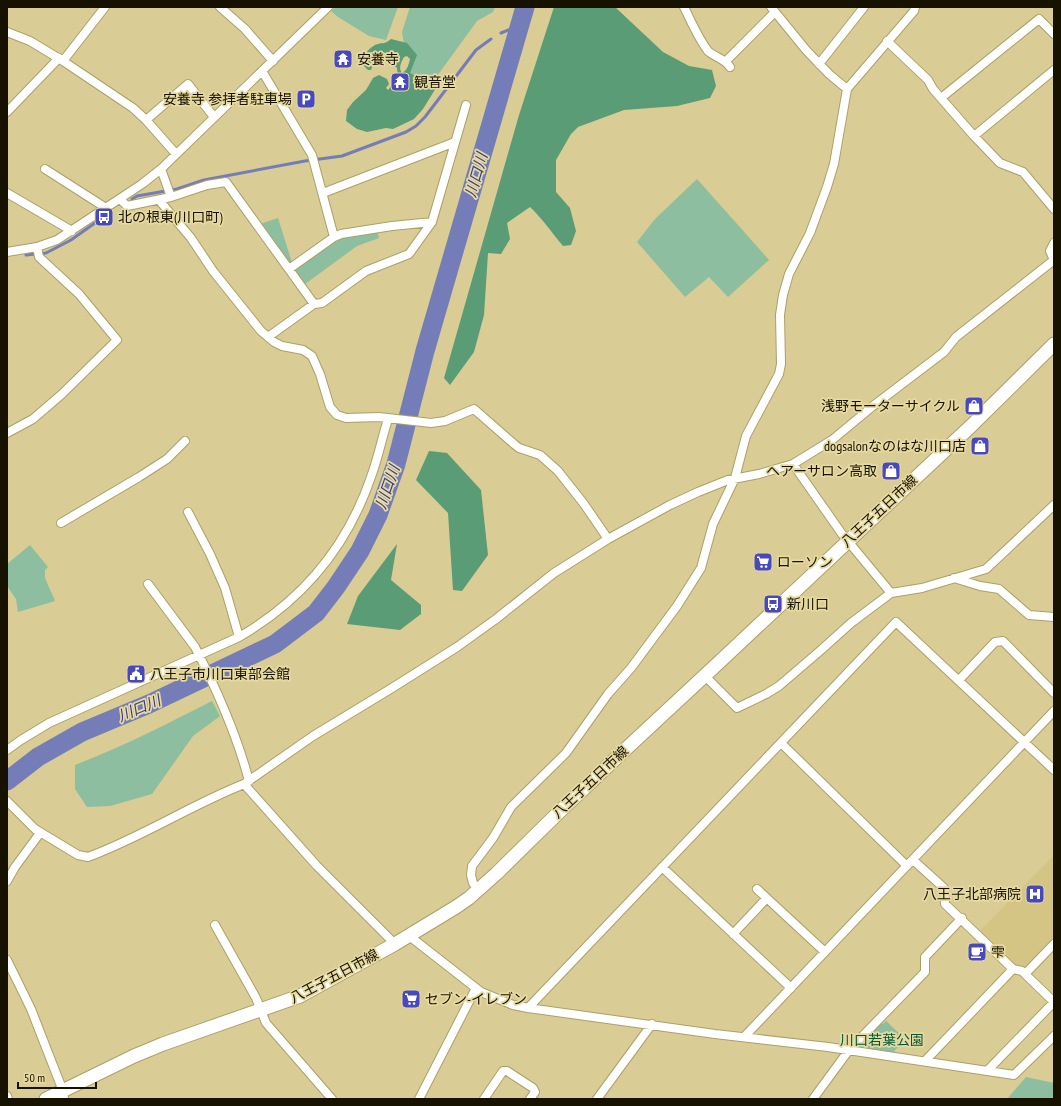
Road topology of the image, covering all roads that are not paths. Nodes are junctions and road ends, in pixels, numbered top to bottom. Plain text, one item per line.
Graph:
1 (104, 7) edge
2 (220, 7) edge
3 (328, 7) edge
4 (684, 7) edge
5 (864, 7) edge
6 (916, 7) edge
7 (773, 10) edge
8 (7, 32) edge
9 (1054, 34) edge
10 (887, 41) junction
11 (61, 60) junction
12 (273, 61) junction
13 (819, 64) junction
14 (1054, 70) edge
15 (262, 71) junction
16 (847, 89) junction
17 (941, 98) junction
18 (466, 105) dead end
19 (7, 112) edge
20 (214, 117) junction
21 (146, 120) junction
22 (974, 136) junction
23 (454, 142) junction
24 (176, 154) junction
25 (45, 169) dead end
26 (160, 169) junction
27 (7, 193) edge
28 (170, 193) junction
29 (323, 193) junction
30 (120, 199) junction
31 (159, 200) junction
32 (106, 208) junction
33 (1054, 209) edge
34 (432, 222) junction
35 (72, 231) junction
36 (334, 237) junction
37 (1054, 243) edge
38 (38, 251) junction
39 (7, 252) edge
40 (1054, 260) edge
41 (289, 269) junction
42 (314, 304) junction
43 (268, 338) junction
44 (1054, 344) edge
45 (389, 419) junction
46 (7, 433) edge
47 (185, 441) dead end
48 (793, 464) junction
49 (735, 478) junction
50 (1054, 505) edge
51 (188, 512) dead end
52 (61, 523) dead end
53 (608, 539) junction
54 (848, 541) junction
55 (954, 578) junction
56 (148, 584) dead end
57 (891, 593) junction
58 (1054, 617) edge
59 (239, 637) junction
60 (200, 657) junction
61 (705, 676) junction
62 (959, 680) junction
63 (1054, 693) edge
64 (1054, 711) edge
65 (1024, 742) junction
66 (781, 743) junction
67 (7, 750) edge
68 (1054, 770) edge
69 (247, 783) junction
70 (7, 801) edge
71 (40, 833) junction
72 (910, 863) junction
73 (662, 866) junction
74 (7, 881) edge
75 (757, 889) dead end
76 (479, 890) junction
77 (766, 899) junction
78 (962, 918) junction
79 (215, 925) dead end
80 (733, 934) junction
81 (408, 935) junction
82 (395, 944) junction
83 (1054, 944) edge
84 (825, 952) junction
85 (7, 960) edge
86 (1013, 969) junction
87 (1025, 974) junction
88 (476, 988) junction
89 (790, 988) junction
90 (1054, 1002) edge
91 (528, 1008) junction
92 (261, 1011) junction
93 (652, 1024) junction
94 (745, 1036) junction
95 (1054, 1036) edge
96 (848, 1050) junction
97 (926, 1062) junction
98 (988, 1070) junction
99 (64, 1095) edge
100 (7, 1096) edge
101 (8, 1099) edge
102 (46, 1099) edge
103 (332, 1099) edge
104 (419, 1099) edge
105 (484, 1099) edge
106 (530, 1099) edge
107 (596, 1099) edge
108 (813, 1099) edge

1 - 11 street
2 - 12 street
3 - 12 street
4 - 7 street
5 - 13 street
6 - 10 street
7 - 13 street
8 - 11 street
9 - 17 street
10 - 16 street
10 - 17 street
11 - 19 street
11 - 21 street
12 - 15 street
13 - 16 street
14 - 22 street
15 - 20 street
15 - 29 street
16 - 49 street
17 - 22 street
18 - 23 street
20 - 21 street
20 - 24 street
21 - 24 street
22 - 33 street
23 - 29 street
23 - 34 street
24 - 26 street
25 - 32 street
26 - 28 street
26 - 30 street
27 - 35 street
28 - 31 street
28 - 41 street
29 - 36 street
30 - 31 street
30 - 32 street
31 - 43 street
32 - 35 street
34 - 36 street
34 - 42 street
35 - 38 street
36 - 41 street
37 - 40 street
38 - 39 street
38 - 46 street
40 - 48 street
41 - 42 street
42 - 43 street
43 - 45 street
44 - 54 main road, 八王子五日市線
45 - 53 street
45 - 59 street
47 - 52 street
48 - 49 street
48 - 54 street
49 - 53 street
49 - 76 street
50 - 55 street
51 - 59 street
53 - 69 street
54 - 57 street
54 - 61 main road, 八王子五日市線
55 - 57 street
55 - 58 street
56 - 60 street
57 - 61 street
59 - 60 street
60 - 67 street
60 - 69 street
61 - 76 main road, 八王子五日市線
62 - 63 street
62 - 65 street
62 - 66 street
64 - 65 street
65 - 68 street
65 - 72 street
66 - 72 street
66 - 73 street
69 - 71 street
69 - 82 street
70 - 71 street
71 - 74 street
72 - 78 street
72 - 84 street
73 - 80 street
73 - 91 street
75 - 77 street
76 - 81 main road, 八王子五日市線
77 - 80 street
77 - 84 street
78 - 86 street
78 - 96 street
79 - 92 street
80 - 89 street
81 - 82 main road, 八王子五日市線
81 - 88 street
82 - 92 main road, 八王子五日市線
83 - 87 street
84 - 89 street
85 - 99 street
86 - 87 street
86 - 97 street
87 - 90 street
88 - 91 street
88 - 104 street
89 - 94 street
90 - 98 street
91 - 93 street
92 - 99 main road, 八王子五日市線
92 - 103 street
93 - 94 street
93 - 107 street
94 - 96 street
95 - 98 street
96 - 97 street
96 - 108 street
97 - 98 street
99 - 102 main road, 八王子五日市線
100 - 101 street
105 - 106 street

